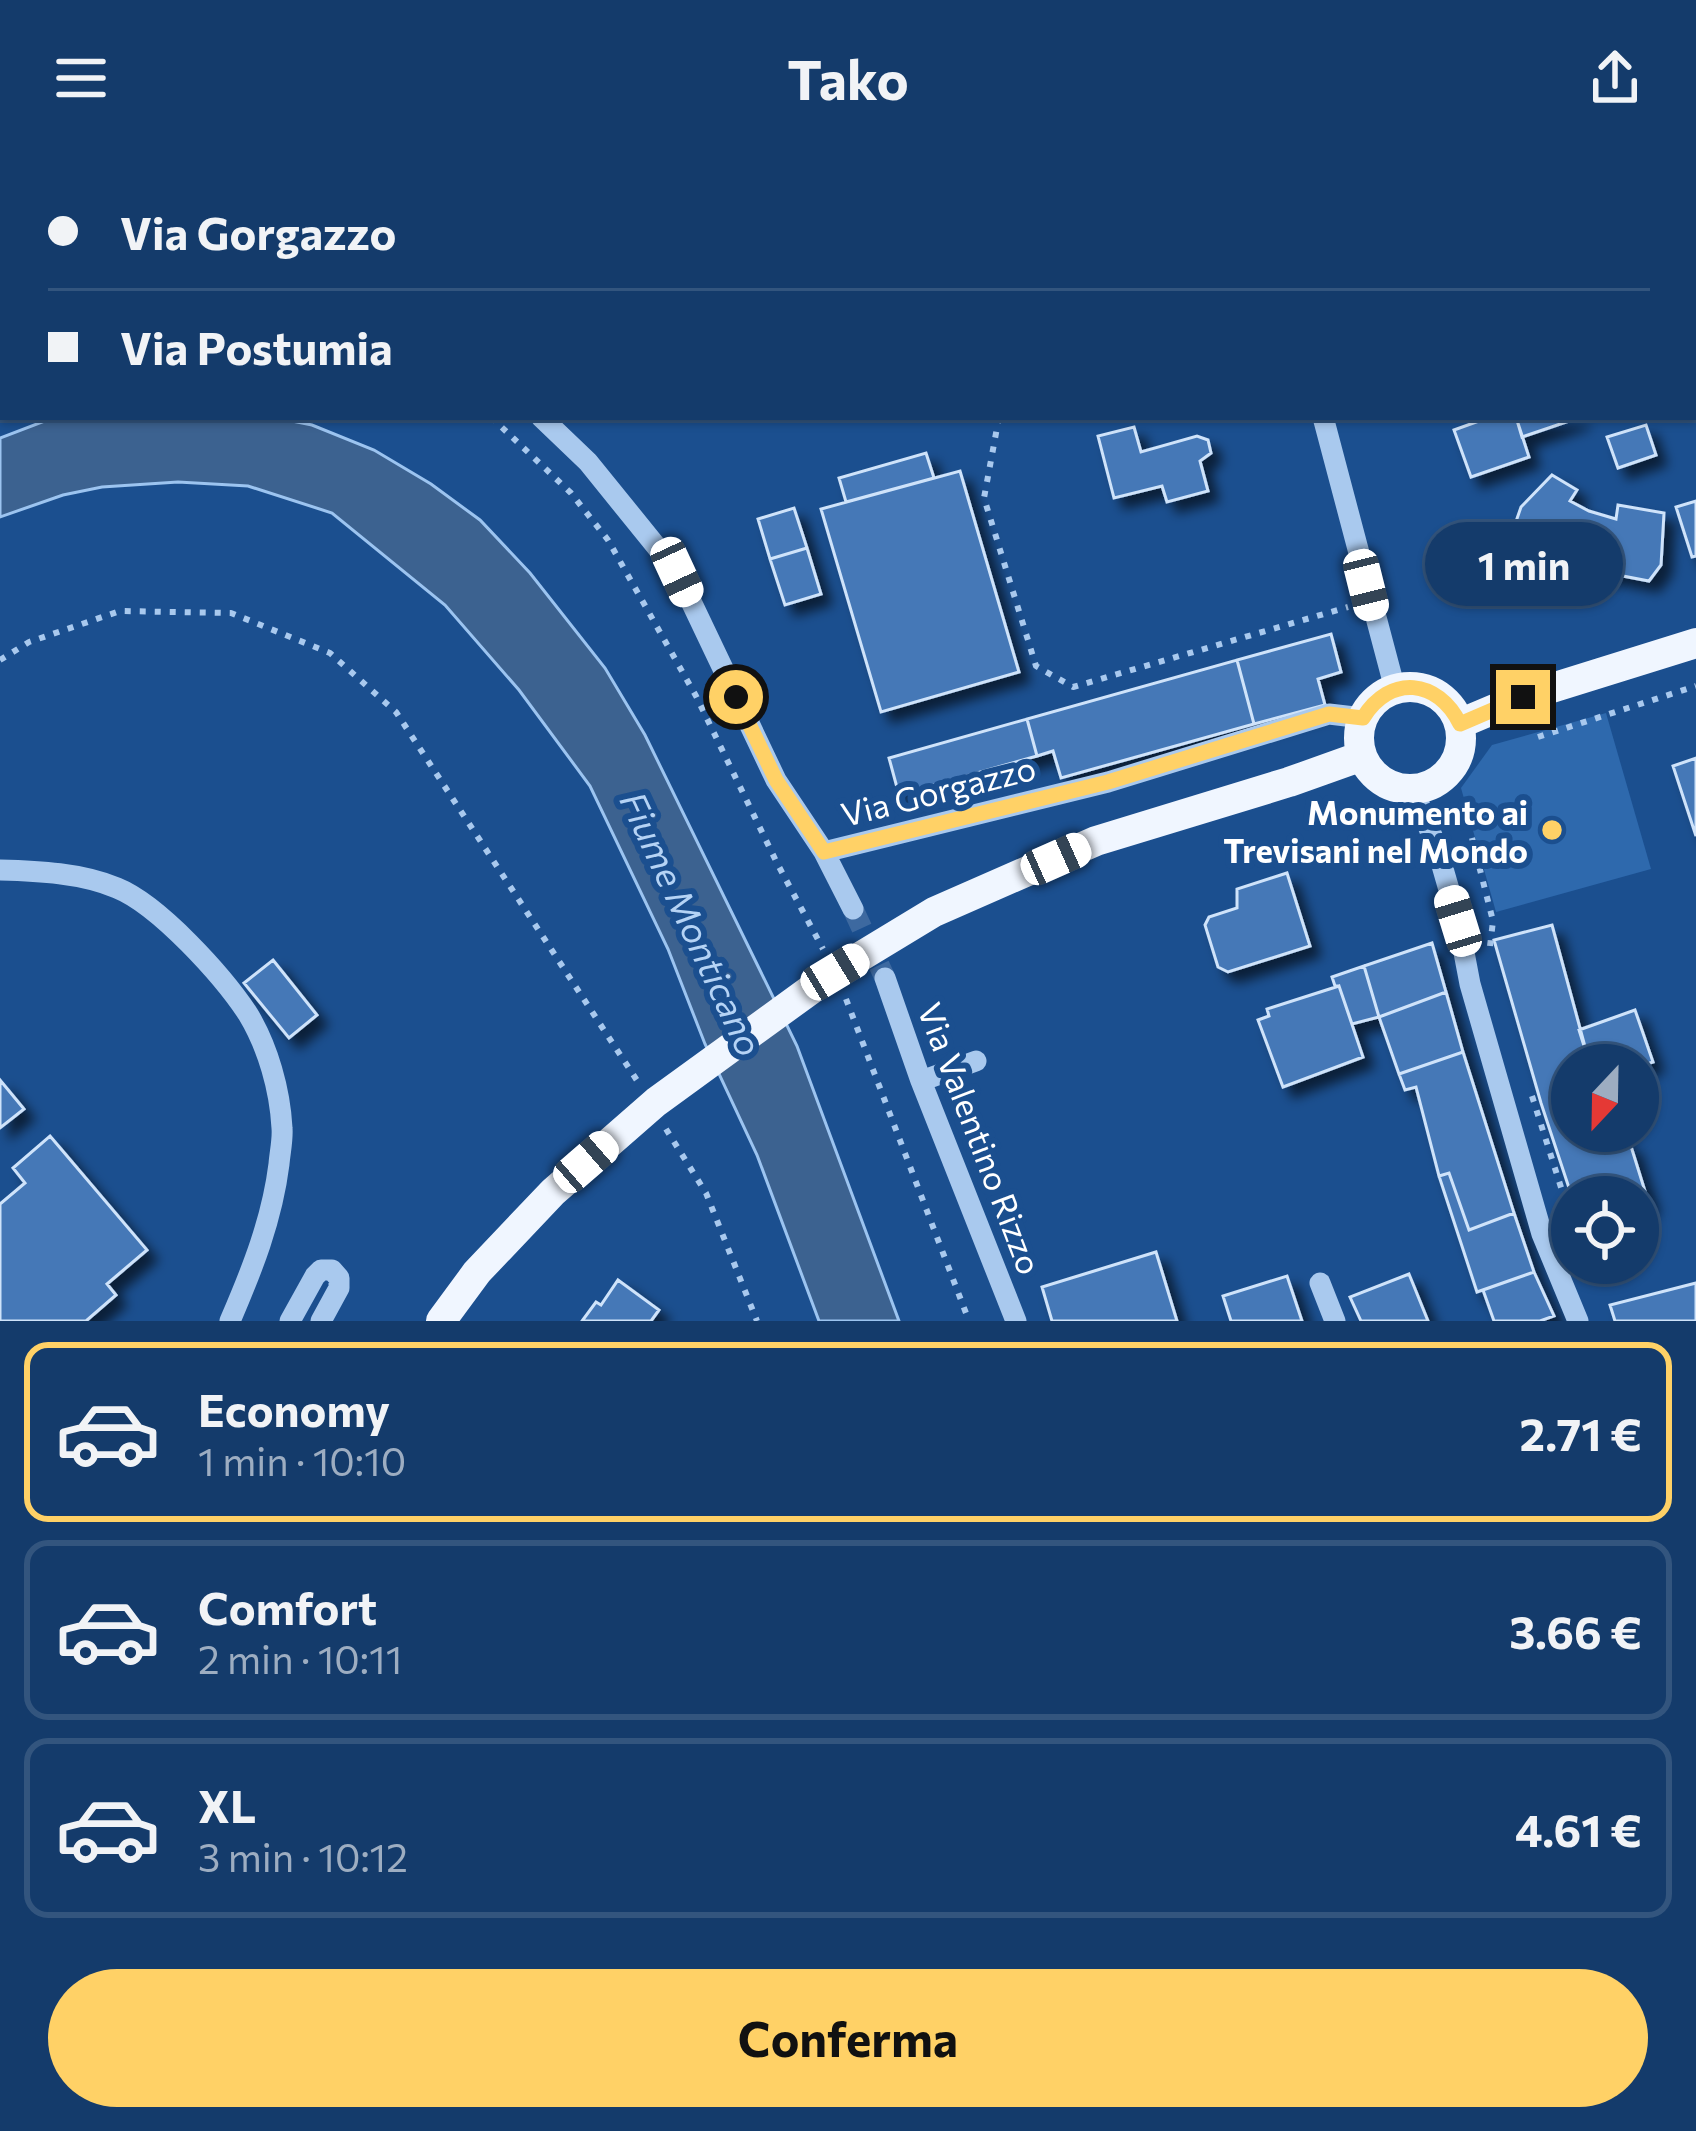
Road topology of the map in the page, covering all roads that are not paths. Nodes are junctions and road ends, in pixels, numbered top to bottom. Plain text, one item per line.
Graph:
1 (544, 420) edge
2 (1324, 420) edge
3 (1696, 643) edge
4 (1395, 689) junction
5 (1363, 718) junction
6 (1460, 724) junction
7 (1362, 756) junction
8 (1413, 790) junction
9 (824, 852) junction
10 (0, 870) edge
11 (853, 909) tunnel mouth
12 (885, 978) tunnel mouth
13 (976, 1061) dead end
14 (921, 1081) junction
15 (1320, 1283) dead end
16 (230, 1321) edge
17 (290, 1321) edge
18 (321, 1321) edge
19 (441, 1321) edge
20 (1016, 1321) edge
21 (1335, 1321) edge
22 (1578, 1321) edge

1 - 9 street, Via Gorgazzo
2 - 4 street
3 - 6 main road
4 - 5 main road
4 - 6 main road
5 - 7 main road
5 - 9 street, Via Gorgazzo
6 - 8 main road
7 - 8 main road
7 - 19 main road
8 - 22 street
9 - 11 street
10 - 16 street
12 - 14 street, Via Valentino Rizzo
13 - 14 street
14 - 20 street, Via Valentino Rizzo
15 - 21 street
17 - 18 street

